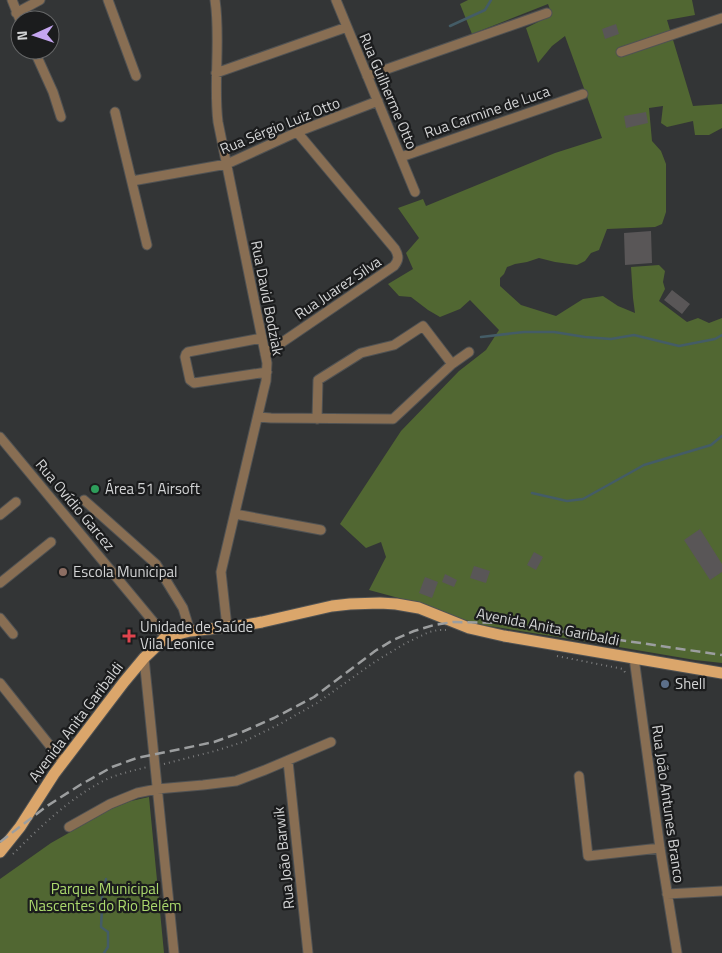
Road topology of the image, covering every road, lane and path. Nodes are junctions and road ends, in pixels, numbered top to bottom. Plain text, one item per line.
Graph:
1 (40, 0) edge
2 (108, 0) edge
3 (215, 0) edge
4 (336, 0) edge
5 (26, 10) edge
6 (547, 13) dead end
7 (722, 18) edge
8 (347, 26) junction
9 (621, 52) dead end
10 (39, 60) edge
11 (216, 73) junction
12 (136, 76) dead end
13 (367, 76) junction
14 (583, 94) dead end
15 (378, 101) junction
16 (115, 112) dead end
17 (61, 116) dead end
18 (297, 132) junction
19 (401, 157) junction
20 (227, 164) junction
21 (132, 181) junction
22 (415, 192) dead end
23 (147, 245) dead end
24 (262, 338) junction
25 (469, 352) dead end
26 (265, 354) junction
27 (452, 364) junction
28 (267, 372) junction
29 (258, 417) junction
30 (317, 419) junction
31 (0, 437) edge
32 (84, 500) dead end
33 (16, 502) dead end
34 (234, 514) junction
35 (0, 515) edge
36 (321, 530) dead end
37 (51, 542) dead end
38 (0, 584) edge
39 (0, 618) edge
40 (227, 627) junction
41 (190, 631) junction
42 (449, 631) dead end
43 (13, 634) dead end
44 (166, 637) junction
45 (550, 655) dead end
46 (144, 658) junction
47 (634, 658) junction
48 (722, 673) edge
49 (627, 680) dead end
50 (0, 683) edge
51 (331, 742) dead end
52 (288, 761) junction
53 (63, 762) junction
54 (162, 764) dead end
55 (150, 767) dead end
56 (578, 776) dead end
57 (157, 789) junction
58 (68, 827) dead end
59 (660, 848) junction
60 (4, 855) edge
61 (722, 892) edge
62 (668, 894) junction
63 (174, 953) edge
64 (308, 953) edge
65 (677, 953) edge

1 - 5 street
2 - 12 street
3 - 11 street, Rua David Bodziak
4 - 8 street, Rua Guilherme Otto
6 - 13 street
7 - 9 street
8 - 11 street
8 - 13 street, Rua Guilherme Otto
10 - 17 street
11 - 20 street, Rua David Bodziak
13 - 15 street, Rua Guilherme Otto
14 - 19 street, Rua Carmine de Luca
15 - 18 street, Rua Sérgio Luiz Otto
15 - 19 street, Rua Guilherme Otto
16 - 21 street
18 - 20 street, Rua Sérgio Luiz Otto
18 - 26 street, Rua Juarez Silva
19 - 22 street, Rua Guilherme Otto
20 - 21 street, Rua Sérgio Luiz Otto
20 - 24 street, Rua David Bodziak
21 - 23 street
24 - 26 street, Rua David Bodziak
24 - 28 street
25 - 27 street
26 - 28 street, Rua David Bodziak
27 - 30 street
27 - 30 street
28 - 29 street, Rua David Bodziak
29 - 30 street
29 - 34 street, Rua David Bodziak
31 - 44 street, Rua Ovídio Garcez
32 - 41 street
33 - 35 street
34 - 36 street
34 - 40 street, Rua David Bodziak
37 - 38 street
39 - 43 street
40 - 41 main road, Avenida Anita Garibaldi
40 - 47 main road, Avenida Anita Garibaldi
41 - 44 main road, Avenida Anita Garibaldi
42 - 54 path
44 - 46 main road, Avenida Anita Garibaldi
45 - 49 path
46 - 53 main road, Avenida Anita Garibaldi
46 - 57 street
47 - 48 main road, Avenida Anita Garibaldi
47 - 59 street, Rua João Antunes Branco
50 - 53 street
51 - 52 street
52 - 57 street
52 - 64 street, Rua João Barwik
53 - 60 main road, Avenida Anita Garibaldi
55 - 60 path
56 - 59 street
57 - 58 street
57 - 63 street
59 - 62 street, Rua João Antunes Branco
61 - 62 street
62 - 65 street, Rua João Antunes Branco

